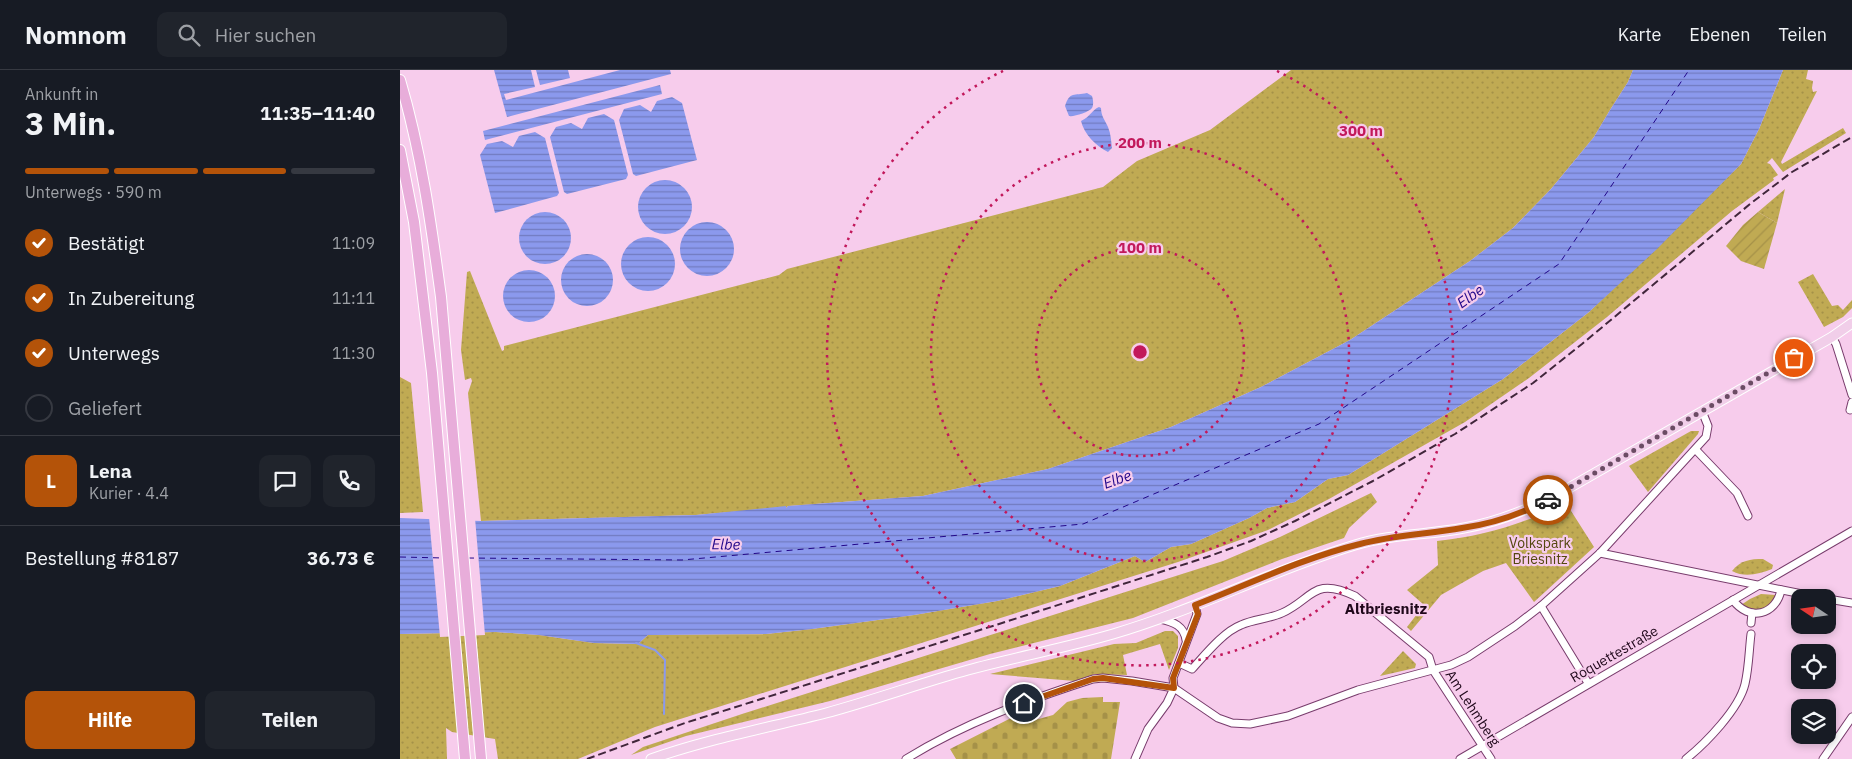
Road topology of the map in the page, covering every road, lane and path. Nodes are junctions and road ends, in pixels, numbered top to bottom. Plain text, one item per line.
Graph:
1 (400, 80) edge
2 (400, 150) edge
3 (1852, 323) edge
4 (1832, 336) junction
5 (1852, 395) edge
6 (1852, 402) edge
7 (1850, 410) dead end
8 (1702, 412) junction
9 (1696, 450) junction
10 (1748, 516) dead end
11 (1852, 531) edge
12 (1600, 553) junction
13 (1759, 585) junction
14 (1781, 590) junction
15 (1791, 592) edge
16 (1733, 600) junction
17 (1836, 600) edge
18 (1852, 603) edge
19 (1195, 605) junction
20 (1541, 606) junction
21 (1752, 614) junction
22 (1160, 619) junction
23 (1751, 623) dead end
24 (1751, 634) dead end
25 (1187, 642) junction
26 (1179, 663) junction
27 (1433, 670) junction
28 (1588, 683) junction
29 (1174, 688) junction
30 (1852, 717) edge
31 (1482, 745) junction
32 (465, 759) edge
33 (481, 759) edge
34 (650, 759) edge
35 (906, 759) edge
36 (1135, 759) edge
37 (1460, 759) edge
38 (1491, 759) edge
39 (1686, 759) edge
40 (1823, 759) edge

1 - 33 highway
2 - 32 highway
3 - 4 main road
4 - 5 street
4 - 8 main road
6 - 7 street
8 - 9 street
8 - 19 main road
9 - 10 street
9 - 12 street
11 - 13 street, Roquettestraße
12 - 13 street
12 - 20 street
13 - 14 street
13 - 16 street, Roquettestraße
14 - 15 street
14 - 21 street
16 - 21 street
16 - 28 street, Roquettestraße
17 - 18 street
19 - 22 main road
19 - 25 street
20 - 27 street
20 - 28 street
21 - 23 street
22 - 25 street
22 - 34 main road
24 - 39 street
25 - 26 street
26 - 27 street
26 - 29 street
27 - 29 street
27 - 31 street, Am Lehmberg
28 - 31 street, Roquettestraße
29 - 35 street
29 - 36 street
30 - 40 street
31 - 37 street, Roquettestraße
31 - 38 street, Am Lehmberg

